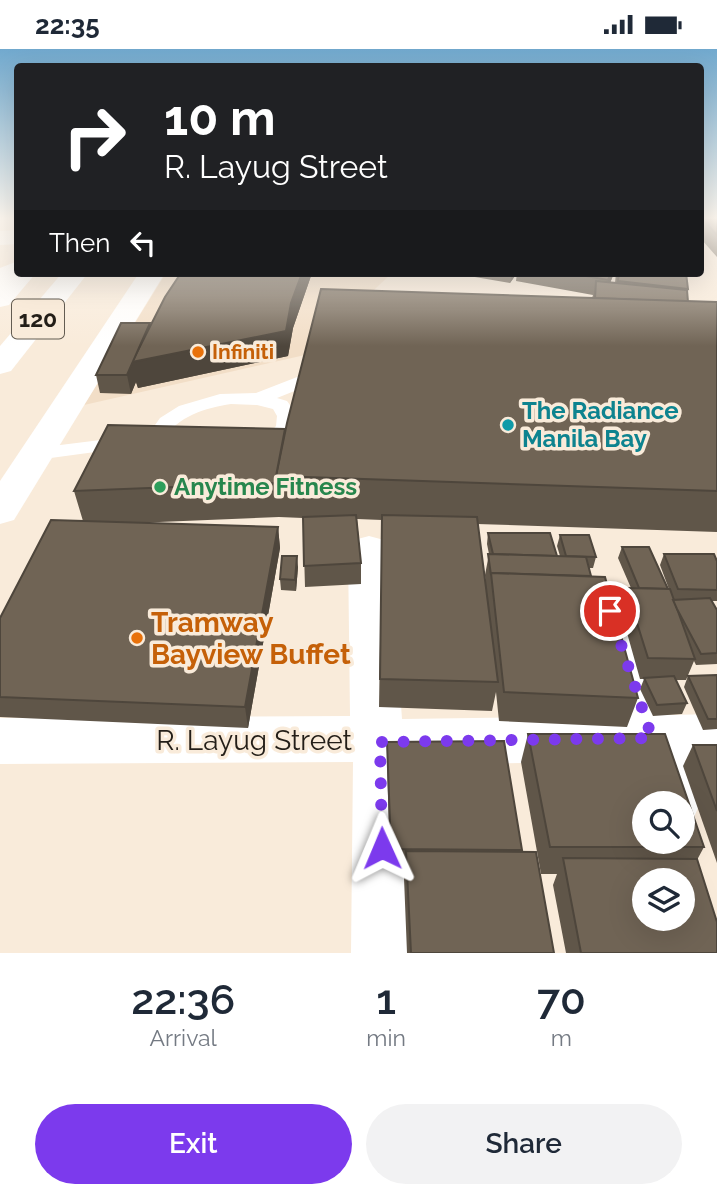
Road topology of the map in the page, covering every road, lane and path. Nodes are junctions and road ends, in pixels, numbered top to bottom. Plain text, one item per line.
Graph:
1 (19, 277) edge
2 (72, 277) edge
3 (149, 277) edge
4 (0, 299) edge
5 (0, 365) edge
6 (310, 378) edge
7 (258, 399) junction
8 (153, 440) junction
9 (258, 448) junction
10 (293, 448) edge
11 (36, 454) junction
12 (0, 511) edge
13 (369, 550) dead end
14 (610, 611) edge
15 (717, 737) edge
16 (652, 738) junction
17 (0, 741) edge
18 (380, 742) junction
19 (668, 791) edge
20 (383, 953) edge

1 - 4 main road, 120
2 - 5 main road, 120
3 - 11 main road
6 - 7 lane
7 - 8 lane
7 - 9 lane
8 - 9 lane
8 - 11 lane
9 - 10 lane
11 - 12 main road
13 - 18 main road
14 - 16 main road
15 - 16 main road, R. Layug Street
16 - 18 main road, R. Layug Street
16 - 19 main road
17 - 18 main road, R. Layug Street
18 - 20 main road

